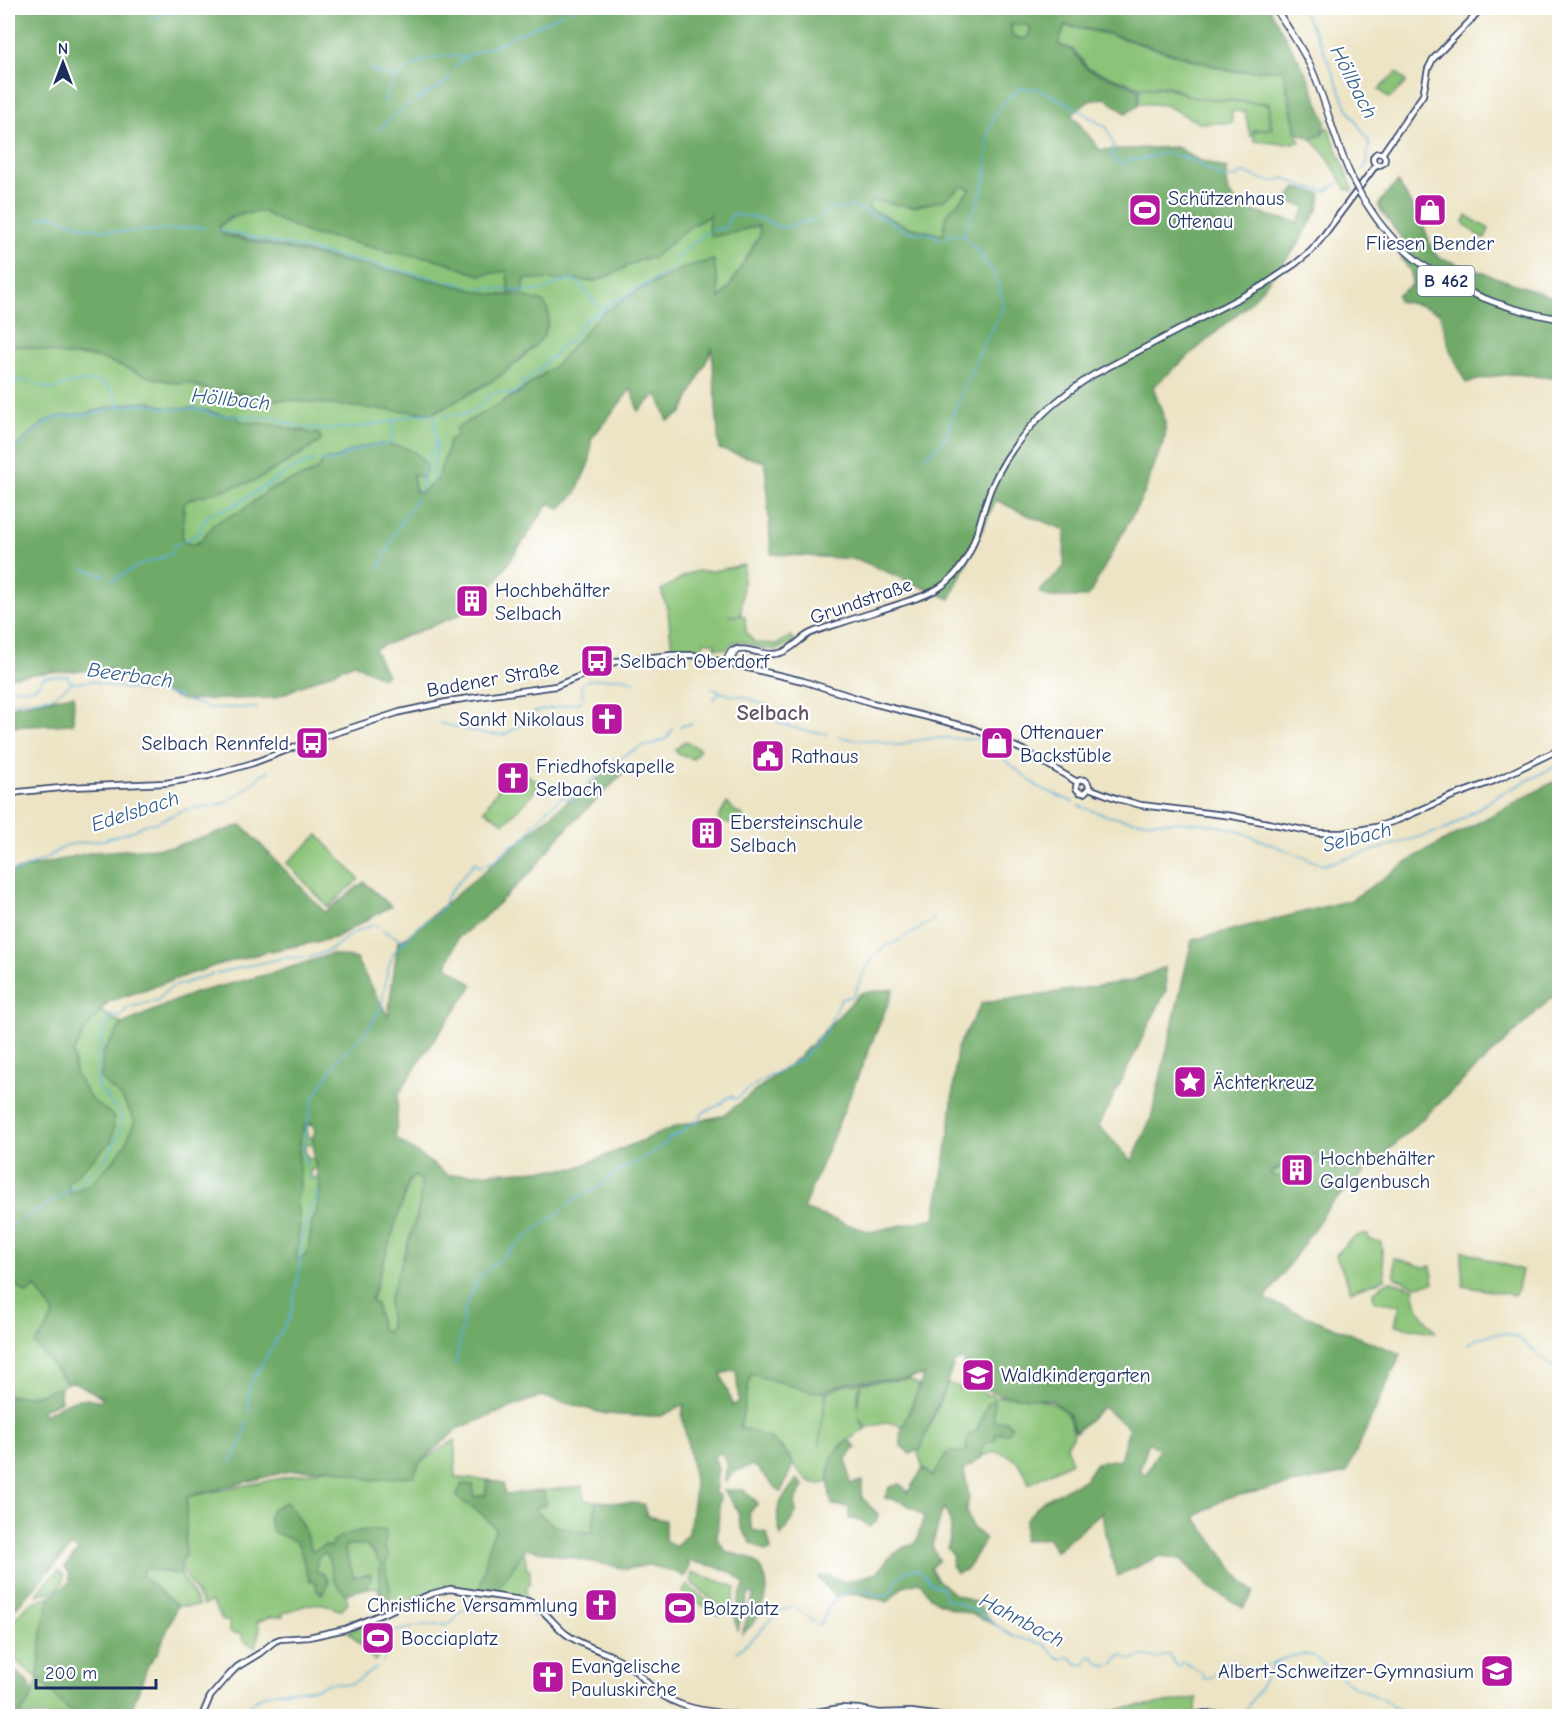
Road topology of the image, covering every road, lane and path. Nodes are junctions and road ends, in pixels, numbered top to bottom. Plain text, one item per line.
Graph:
1 (1275, 8) edge
2 (1481, 8) edge
3 (1382, 154) junction
4 (1376, 165) junction
5 (1560, 319) edge
6 (725, 662) junction
7 (1560, 749) edge
8 (1077, 782) junction
9 (1089, 788) junction
10 (8, 795) edge
11 (202, 1716) edge
12 (747, 1716) edge
13 (792, 1716) edge
14 (942, 1716) edge
15 (1187, 1716) edge
16 (1234, 1716) edge

1 - 5 main road, B 462, bridge
2 - 3 street
3 - 4 street
3 - 4 street
4 - 6 street, Grundstraße
6 - 8 street, Badener Straße
6 - 10 street, Badener Straße
7 - 9 street
8 - 9 street
8 - 9 street
11 - 12 street
13 - 14 street
15 - 16 street

